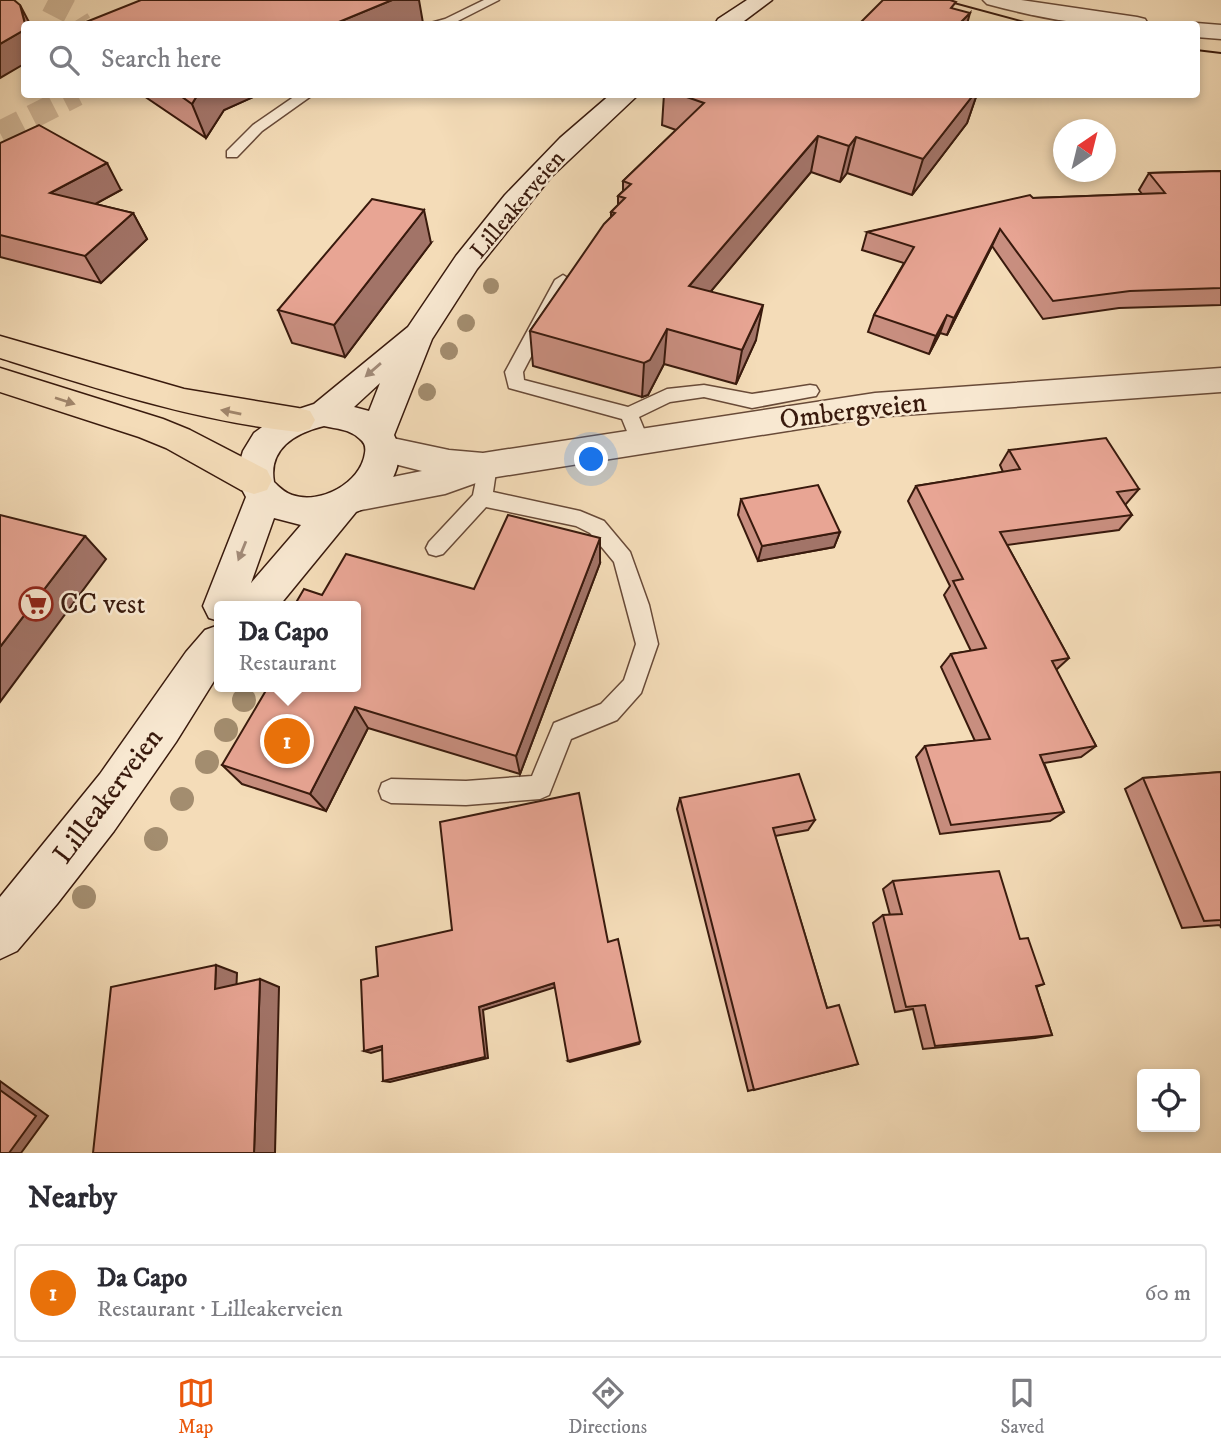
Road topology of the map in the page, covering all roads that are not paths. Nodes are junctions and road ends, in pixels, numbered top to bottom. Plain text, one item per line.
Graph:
1 (493, 0) edge
2 (761, 0) edge
3 (994, 0) edge
4 (451, 21) edge
5 (730, 21) edge
6 (1114, 21) edge
7 (1200, 30) edge
8 (1221, 32) edge
9 (301, 98) edge
10 (623, 98) edge
11 (232, 154) dead end
12 (563, 280) edge
13 (424, 328) junction
14 (0, 347) edge
15 (0, 380) edge
16 (1221, 380) edge
17 (810, 391) dead end
18 (311, 417) junction
19 (634, 428) junction
20 (380, 442) junction
21 (485, 481) junction
22 (259, 488) junction
23 (349, 501) junction
24 (436, 548) dead end
25 (225, 601) edge
26 (259, 601) edge
27 (214, 641) edge
28 (391, 791) dead end
29 (0, 934) edge

1 - 4 lane
2 - 5 main road
3 - 6 main road
7 - 8 main road
9 - 11 lane
10 - 13 main road, Lilleakerveien
12 - 19 lane
13 -> 18 main road, Lilleakerveien
13 - 20 main road, Lilleakerveien
18 -> 14 highway
15 -> 22 highway
16 - 19 main road, Ombergveien
17 - 19 lane
18 - 20 main road
18 - 22 main road
19 - 21 main road, Ombergveien
20 - 21 main road, Ombergveien
20 - 23 main road
21 - 23 main road, Ombergveien
21 - 24 lane
21 - 28 lane
22 - 23 main road
22 -> 25 main road
23 - 26 main road
27 - 29 main road, Lilleakerveien

